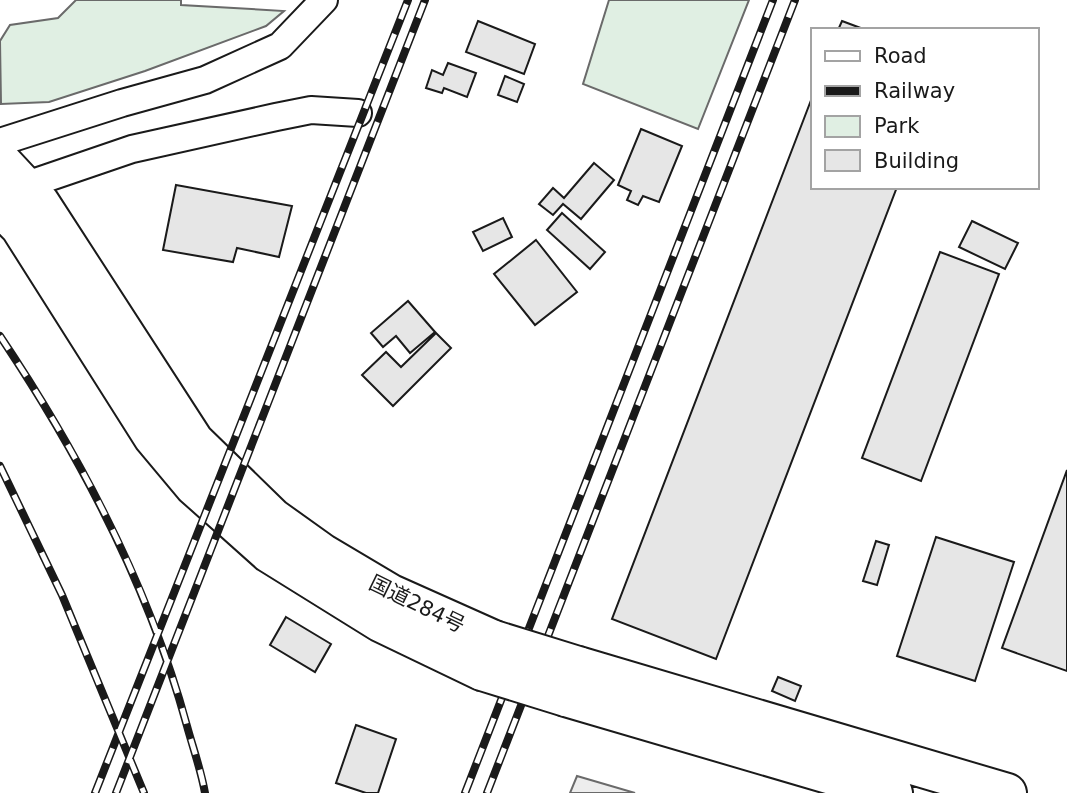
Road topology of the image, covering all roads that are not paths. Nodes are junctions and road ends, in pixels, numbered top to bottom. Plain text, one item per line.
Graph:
1 (324, 0) edge
2 (358, 113) dead end
3 (0, 142) edge
4 (6, 187) edge
5 (572, 682) junction
6 (893, 793) edge
7 (1007, 793) edge

1 - 3 street
2 - 4 street
4 - 5 highway, 国道284号, bridge
5 - 6 highway, 国道284号
5 - 7 highway, 国道284号

